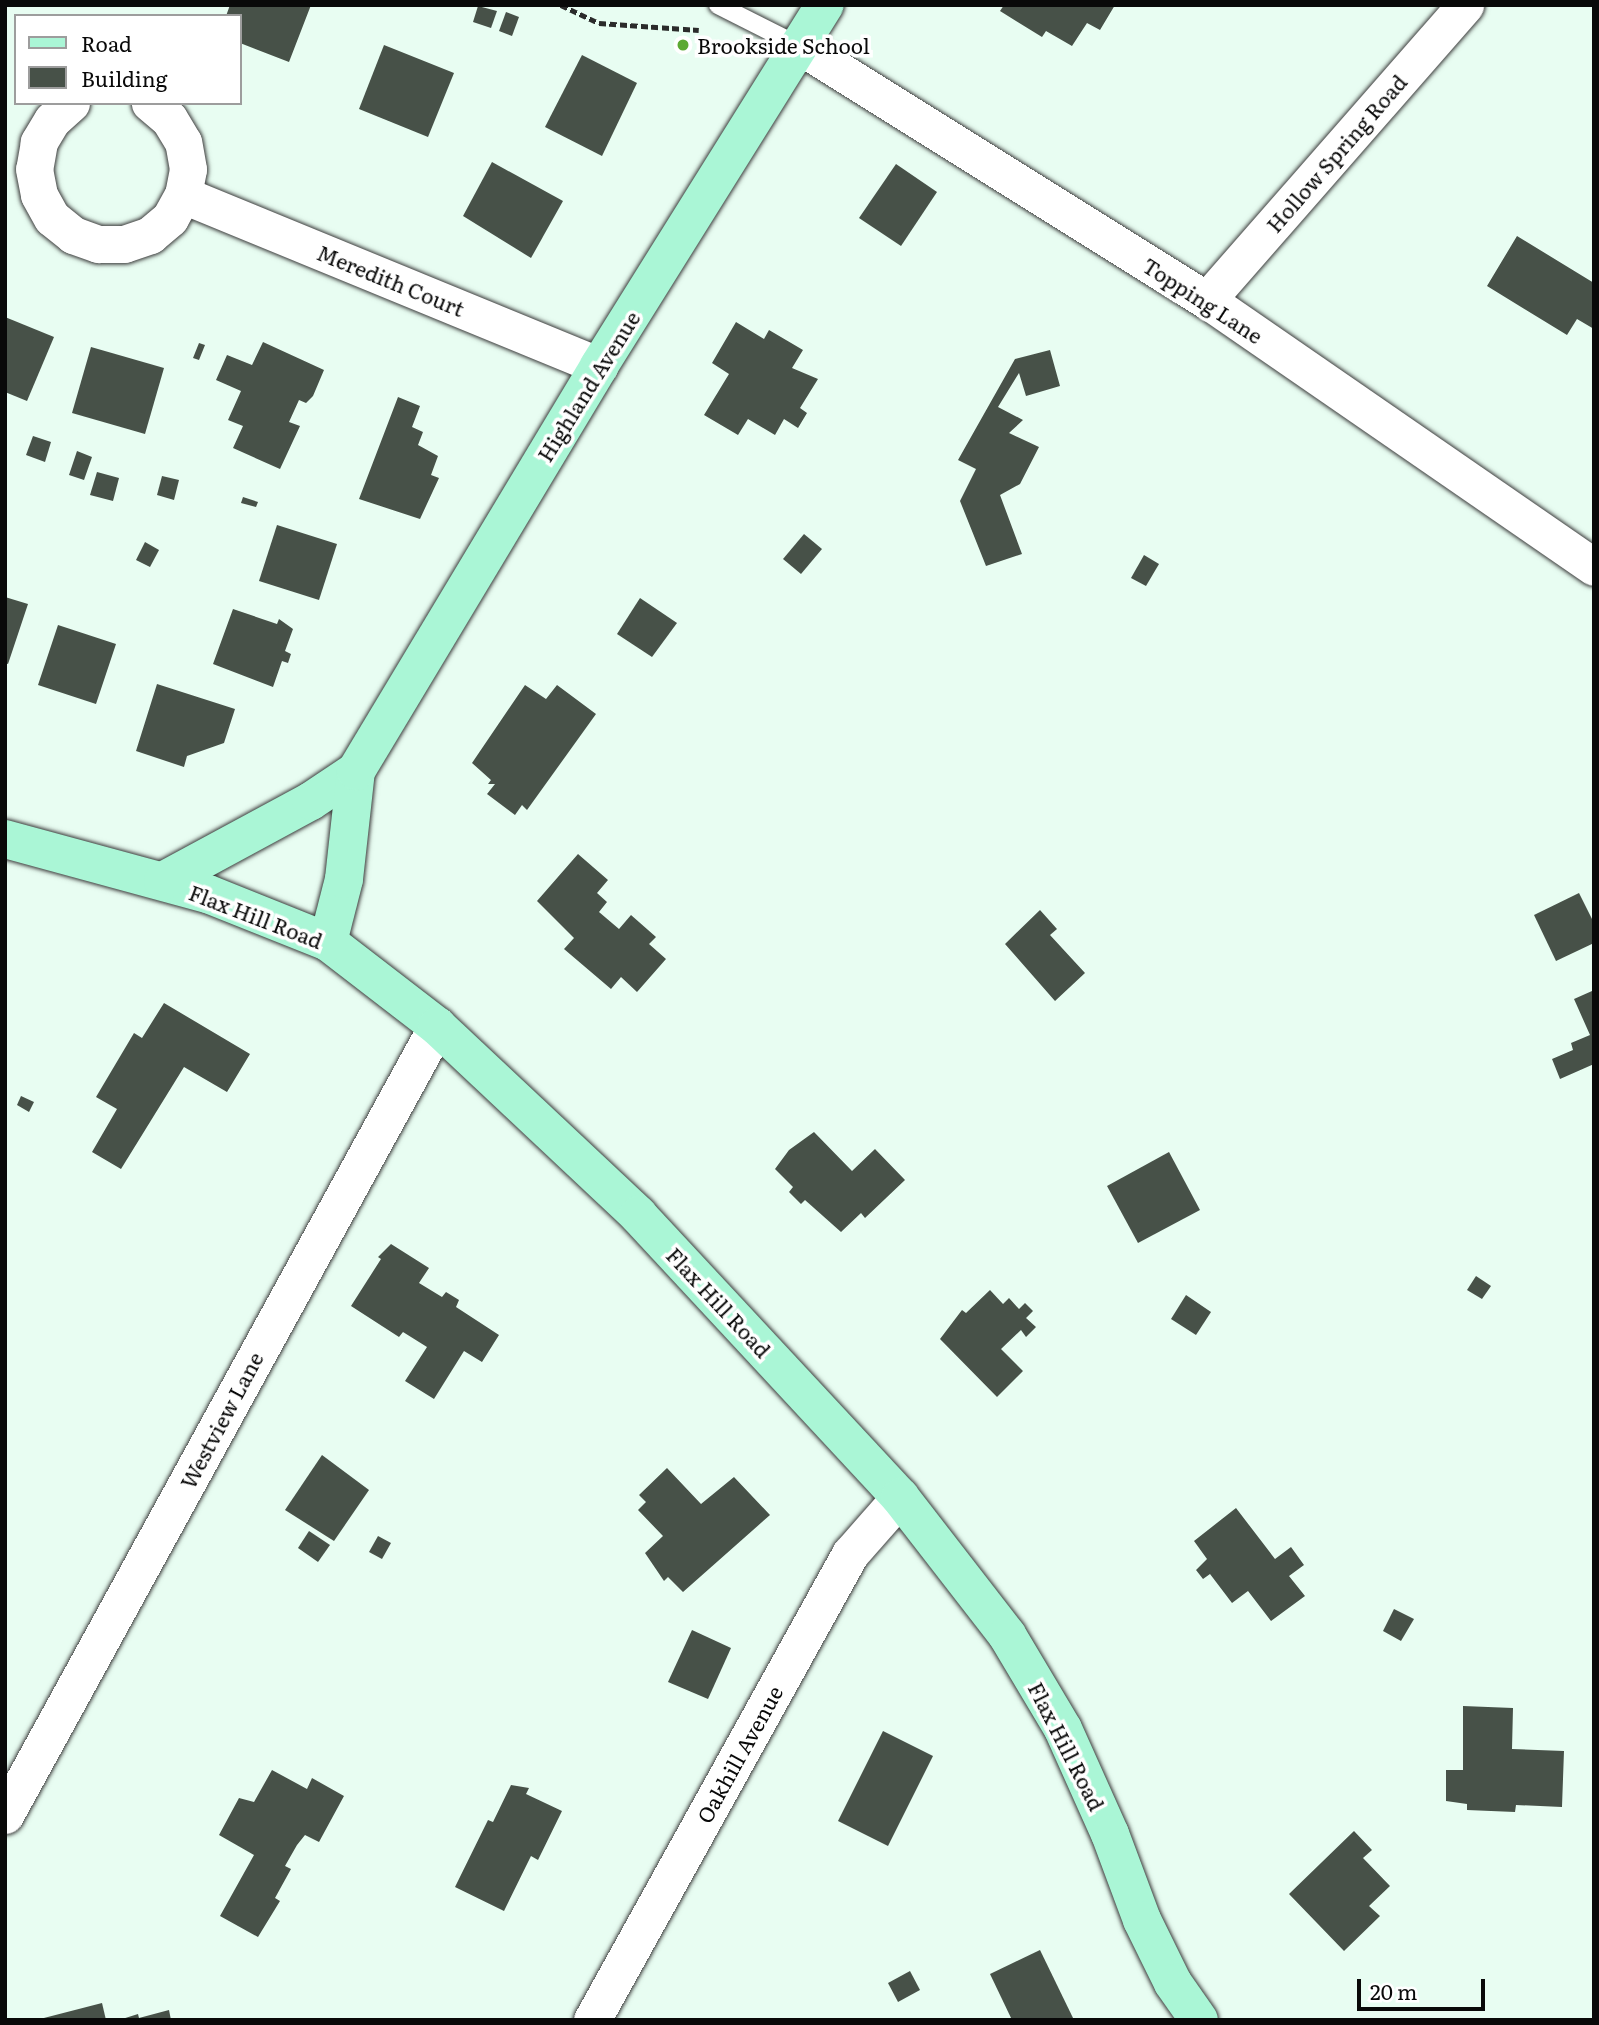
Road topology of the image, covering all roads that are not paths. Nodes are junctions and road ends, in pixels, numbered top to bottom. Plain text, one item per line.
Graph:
1 (718, 5) edge
2 (825, 5) edge
3 (1465, 5) edge
4 (803, 48) junction
5 (69, 105) edge
6 (152, 105) edge
7 (183, 195) junction
8 (1207, 300) junction
9 (598, 366) junction
10 (1594, 566) edge
11 (356, 771) junction
12 (5, 839) edge
13 (163, 881) junction
14 (328, 942) junction
15 (437, 1026) junction
16 (900, 1497) junction
17 (5, 1815) edge
18 (592, 2020) edge
19 (1199, 2020) edge

1 - 4 lane
2 - 4 main road, Highland Avenue
3 - 8 street, Hollow Spring Road
4 - 8 street, Topping Lane
4 - 9 main road, Highland Avenue
5 - 7 street
6 - 7 street
7 - 9 street, Meredith Court
8 - 10 street, Topping Lane
9 - 11 main road, Highland Avenue
11 - 13 main road, Highland Avenue
11 - 14 main road, Highland Avenue
12 - 13 main road, Flax Hill Road
13 - 14 main road, Flax Hill Road
14 - 15 main road, Flax Hill Road
15 - 16 main road, Flax Hill Road
15 - 17 street, Westview Lane
16 - 18 street, Oakhill Avenue
16 - 19 main road, Flax Hill Road

